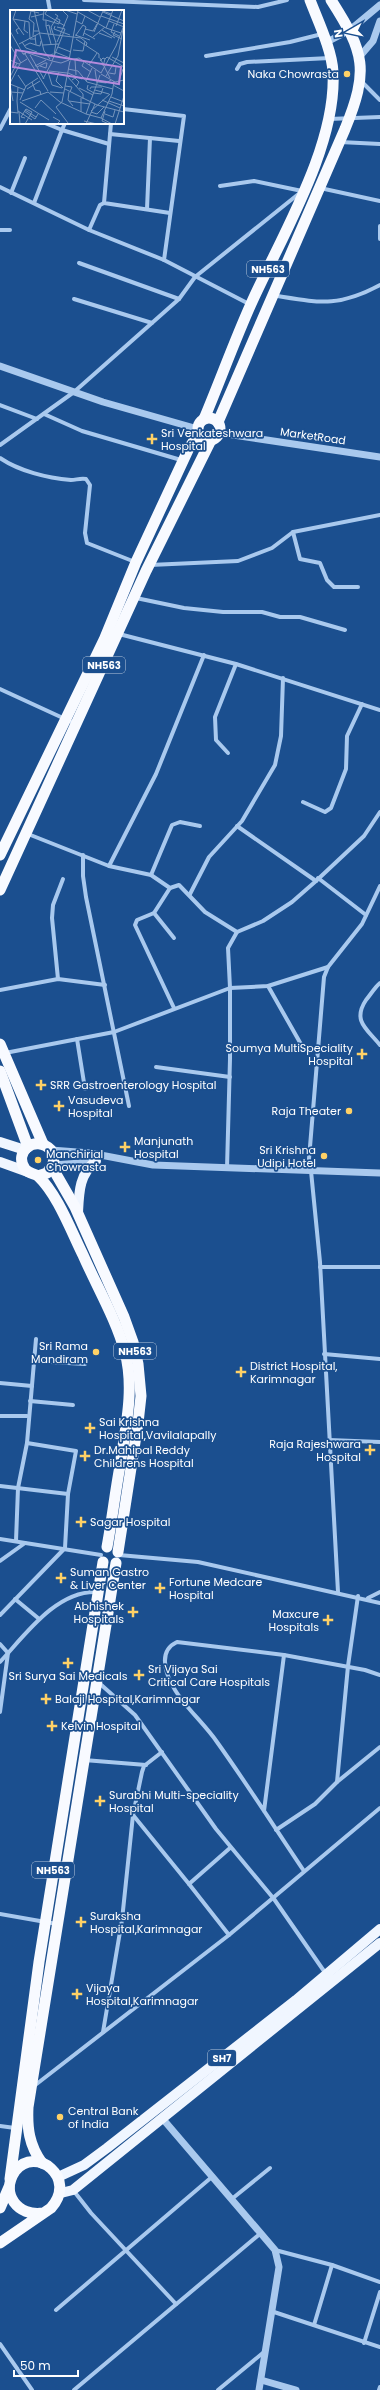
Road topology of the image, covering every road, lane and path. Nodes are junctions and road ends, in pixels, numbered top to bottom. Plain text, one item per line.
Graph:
1 (48, 0) edge
2 (84, 0) edge
3 (134, 0) edge
4 (287, 0) edge
5 (310, 0) edge
6 (331, 0) edge
7 (118, 1) edge
8 (380, 5) edge
9 (50, 10) edge
10 (380, 21) edge
11 (350, 30) junction
12 (323, 39) junction
13 (360, 55) junction
14 (206, 56) dead end
15 (331, 58) junction
16 (237, 69) dead end
17 (361, 82) junction
18 (380, 100) edge
19 (124, 109) edge
20 (10, 110) edge
21 (380, 117) edge
22 (329, 119) junction
23 (349, 119) junction
24 (48, 124) edge
25 (64, 124) edge
26 (111, 124) edge
27 (0, 129) edge
28 (62, 130) junction
29 (110, 134) junction
30 (150, 138) junction
31 (179, 141) junction
32 (339, 142) junction
33 (109, 144) junction
34 (380, 144) edge
35 (25, 158) dead end
36 (220, 186) dead end
37 (0, 187) edge
38 (320, 188) junction
39 (303, 190) junction
40 (11, 192) junction
41 (380, 201) edge
42 (34, 203) junction
43 (104, 203) junction
44 (147, 209) junction
45 (170, 212) junction
46 (380, 226) edge
47 (0, 230) edge
48 (10, 230) dead end
49 (89, 230) junction
50 (380, 238) edge
51 (164, 260) junction
52 (79, 263) dead end
53 (195, 277) junction
54 (380, 284) edge
55 (275, 288) junction
56 (74, 299) dead end
57 (179, 299) junction
58 (251, 305) junction
59 (152, 322) junction
60 (0, 366) edge
61 (74, 392) junction
62 (0, 405) edge
63 (44, 414) junction
64 (37, 419) junction
65 (204, 419) junction
66 (198, 431) junction
67 (216, 432) junction
68 (0, 445) edge
69 (380, 457) edge
70 (0, 458) edge
71 (183, 461) junction
72 (380, 515) edge
73 (293, 532) junction
74 (136, 562) junction
75 (149, 565) junction
76 (358, 587) dead end
77 (135, 598) junction
78 (345, 630) dead end
79 (119, 634) junction
80 (204, 655) junction
81 (236, 664) junction
82 (283, 678) junction
83 (0, 689) edge
84 (362, 704) junction
85 (380, 710) edge
86 (65, 719) junction
87 (77, 724) junction
88 (228, 752) dead end
89 (303, 802) dead end
90 (380, 812) edge
91 (200, 826) dead end
92 (237, 826) junction
93 (27, 834) junction
94 (0, 855) edge
95 (83, 855) junction
96 (109, 866) junction
97 (152, 875) junction
98 (63, 879) dead end
99 (317, 879) junction
100 (380, 886) edge
101 (170, 888) junction
102 (0, 890) edge
103 (190, 894) junction
104 (154, 913) junction
105 (366, 915) junction
106 (237, 932) junction
107 (174, 938) dead end
108 (328, 968) junction
109 (58, 979) junction
110 (380, 983) edge
111 (104, 985) junction
112 (268, 986) junction
113 (230, 988) junction
114 (0, 990) edge
115 (174, 1008) junction
116 (114, 1032) junction
117 (77, 1040) junction
118 (380, 1045) edge
119 (2, 1048) edge
120 (318, 1048) junction
121 (156, 1067) dead end
122 (0, 1071) edge
123 (230, 1077) junction
124 (86, 1089) dead end
125 (129, 1106) dead end
126 (0, 1142) edge
127 (47, 1147) junction
128 (26, 1148) junction
129 (110, 1158) junction
130 (96, 1161) junction
131 (0, 1162) edge
132 (53, 1166) junction
133 (227, 1169) junction
134 (310, 1171) junction
135 (380, 1173) edge
136 (33, 1174) junction
137 (78, 1213) junction
138 (380, 1266) edge
139 (320, 1267) junction
140 (36, 1339) dead end
141 (324, 1354) junction
142 (380, 1359) edge
143 (34, 1361) junction
144 (85, 1364) dead end
145 (0, 1383) edge
146 (32, 1386) junction
147 (30, 1400) junction
148 (73, 1405) dead end
149 (0, 1416) edge
150 (28, 1416) junction
151 (329, 1440) junction
152 (380, 1442) edge
153 (26, 1443) junction
154 (0, 1486) edge
155 (18, 1488) junction
156 (68, 1494) junction
157 (0, 1539) edge
158 (16, 1541) junction
159 (25, 1543) junction
160 (65, 1548) junction
161 (103, 1555) junction
162 (118, 1557) junction
163 (0, 1562) edge
164 (96, 1592) junction
165 (338, 1592) junction
166 (380, 1592) edge
167 (358, 1596) junction
168 (15, 1598) junction
169 (368, 1598) junction
170 (380, 1603) edge
171 (0, 1615) edge
172 (38, 1618) junction
173 (0, 1644) edge
174 (8, 1653) junction
175 (284, 1655) junction
176 (0, 1662) edge
177 (348, 1666) junction
178 (380, 1675) edge
179 (98, 1682) junction
180 (0, 1712) edge
181 (380, 1747) edge
182 (162, 1752) junction
183 (84, 1760) junction
184 (146, 1765) junction
185 (337, 1782) junction
186 (380, 1808) edge
187 (264, 1811) junction
188 (133, 1816) junction
189 (276, 1830) junction
190 (230, 1848) junction
191 (304, 1871) junction
192 (190, 1884) junction
193 (274, 1899) junction
194 (0, 1914) edge
195 (45, 1922) junction
196 (58, 1924) junction
197 (380, 1930) edge
198 (229, 1936) junction
199 (380, 1944) edge
200 (326, 1975) junction
201 (103, 2033) junction
202 (31, 2089) junction
203 (162, 2118) junction
204 (0, 2126) edge
205 (17, 2129) junction
206 (42, 2163) junction
207 (270, 2168) dead end
208 (213, 2176) junction
209 (58, 2177) junction
210 (9, 2183) junction
211 (73, 2190) junction
212 (61, 2192) junction
213 (233, 2198) junction
214 (0, 2208) edge
215 (43, 2213) junction
216 (261, 2233) junction
217 (0, 2243) edge
218 (275, 2250) junction
219 (126, 2252) junction
220 (332, 2265) junction
221 (380, 2282) edge
222 (380, 2292) edge
223 (176, 2304) junction
224 (56, 2310) dead end
225 (271, 2311) junction
226 (314, 2325) junction
227 (364, 2343) junction
228 (0, 2344) edge
229 (380, 2347) edge
230 (266, 2351) junction
231 (261, 2380) junction
232 (380, 2386) edge
233 (32, 2390) edge
234 (74, 2390) edge
235 (218, 2390) edge
236 (259, 2390) edge
237 (296, 2390) edge
238 (379, 2390) edge

1 - 9 street
2 - 7 street
3 - 4 street
3 - 7 street
5 - 12 highway, NH563
6 - 11 highway, NH563
8 - 11 street
10 - 13 street
11 - 12 street
11 - 13 highway, NH563
12 - 14 street
12 - 15 highway, NH563
13 - 17 highway, NH563
15 - 16 street
15 - 22 highway, NH563
17 - 18 street
17 - 23 highway, NH563
19 - 31 street
20 - 27 street
21 - 23 street
22 - 23 street
22 - 39 highway, NH563
23 - 32 highway, NH563
24 - 28 street
25 - 28 street
26 - 29 street
28 - 33 street
28 - 42 street
29 - 30 street
29 - 33 street
30 - 31 street
30 - 44 street
31 - 45 street
32 - 34 street
32 - 38 highway, NH563
33 - 43 street
35 - 40 street
36 - 39 street
37 - 40 street
38 - 41 street
38 - 55 highway, NH563
39 - 53 street
39 - 58 highway, NH563
40 - 42 street
42 - 49 street
43 - 44 street
43 - 49 street
44 - 45 street
45 - 51 street
46 - 50 street
47 - 48 street
49 - 51 street
51 - 53 street
52 - 57 street
53 - 57 street
53 - 58 street
54 - 55 street
55 - 67 highway, NH563
56 - 59 street
57 - 59 street
58 - 65 highway, NH563
59 - 61 street
60 - 61 street
61 - 63 street
61 - 66 street
62 - 64 street
63 - 64 street
63 - 71 street
64 - 68 street
65 - 66 highway, NH563
65 - 67 highway
66 - 67 highway
66 - 71 highway, NH563
67 - 69 street, MarketRoad
67 - 75 highway, NH563
70 - 74 street
71 - 74 highway, NH563
72 - 73 street
73 - 75 street
73 - 76 street
74 - 86 highway, NH563
75 - 77 highway, NH563
77 - 78 street
77 - 79 highway, NH563
79 - 80 street
79 - 87 highway, NH563
80 - 81 street
80 - 96 street
81 - 82 street
81 - 88 street
82 - 84 street
82 - 92 street
83 - 86 street
84 - 85 street
84 - 89 street
86 - 87 street
86 - 94 highway, NH563
87 - 93 highway, NH563
90 - 99 street
91 - 97 street
92 - 99 street
92 - 103 street
93 - 95 street
93 - 102 highway, NH563
95 - 96 street
95 - 111 street
96 - 97 street
97 - 101 street
98 - 109 street
99 - 105 street
99 - 106 street
100 - 105 street
101 - 103 street
101 - 104 street
103 - 106 street
104 - 107 street
104 - 115 street
105 - 108 street
106 - 113 street
108 - 112 street
108 - 120 street
109 - 111 street
109 - 114 street
110 - 118 street
111 - 116 street
112 - 113 street
112 - 120 street
113 - 115 street
113 - 123 street
115 - 116 street
116 - 117 street
116 - 125 street
117 - 119 street
117 - 124 street
119 - 127 highway, NH563
120 - 134 street
121 - 123 street
122 - 128 highway, NH563
123 - 133 street
126 - 128 main road
127 - 128 highway
127 - 129 street
127 - 132 highway, NH563
128 - 136 highway, NH563
129 - 130 street
129 - 133 street
130 - 132 street
130 - 137 main road
131 - 136 main road
132 - 136 highway
132 - 137 highway, NH563
133 - 134 street
134 - 135 street
134 - 139 street
136 - 161 highway, NH563
137 - 162 highway, NH563
138 - 139 street
139 - 141 street
140 - 143 street
141 - 142 street
141 - 151 street
143 - 144 street
143 - 146 street
145 - 146 street
146 - 147 street
147 - 148 street
147 - 150 street
149 - 150 street
150 - 153 street
151 - 152 street
151 - 165 street
153 - 155 street
153 - 156 street
154 - 155 street
155 - 156 street
155 - 158 street
156 - 160 street
157 - 158 street
158 - 159 street
159 - 160 street
159 - 163 street
160 - 161 street
160 - 168 street
161 - 162 highway
161 - 162 highway
161 - 164 highway, NH563
162 - 165 street
162 - 179 highway, NH563
164 - 172 street
164 - 195 highway, NH563
165 - 167 street
166 - 169 street
167 - 169 street
167 - 177 street
168 - 171 street
168 - 172 street
169 - 170 street
172 - 174 street
173 - 174 street
174 - 176 street
174 - 180 street
175 - 177 street
175 - 187 street
175 - 187 street
177 - 178 street
177 - 185 street
179 - 182 street
179 - 183 highway, NH563
181 - 185 street
182 - 184 street
182 - 190 street
183 - 184 street
183 - 196 highway, NH563
184 - 188 street
185 - 189 street
186 - 191 street
187 - 189 street
188 - 192 street
188 - 201 street
189 - 191 street
190 - 192 street
190 - 193 street
191 - 193 street
192 - 198 street
193 - 198 street
193 - 200 street
194 - 195 street
195 - 196 street
195 - 205 highway, NH563
196 - 202 highway, NH563
197 - 200 main road, SH7
198 - 201 street
199 - 203 main road, SH7
200 - 209 main road, SH7
201 - 202 street
202 - 206 highway, NH563
203 - 208 street
203 - 211 main road, SH7
204 - 205 street
205 - 210 highway, NH563
206 - 209 highway, NH563
206 - 210 highway, NH563
207 - 213 street
208 - 213 street
208 - 219 street
209 - 212 highway
210 - 214 highway, NH563
210 - 215 highway
211 - 212 main road, SH7
211 - 219 street
212 - 215 highway
213 - 216 street
215 - 217 highway
216 - 218 street
216 - 223 street
218 - 220 street
218 - 225 street
219 - 223 street
219 - 224 street
220 - 221 street
220 - 226 street
222 - 227 street
223 - 234 street
225 - 226 street
225 - 230 street
226 - 227 street
227 - 229 street
228 - 233 street
230 - 231 street
230 - 235 street
231 - 236 street
231 - 237 street
232 - 238 street

